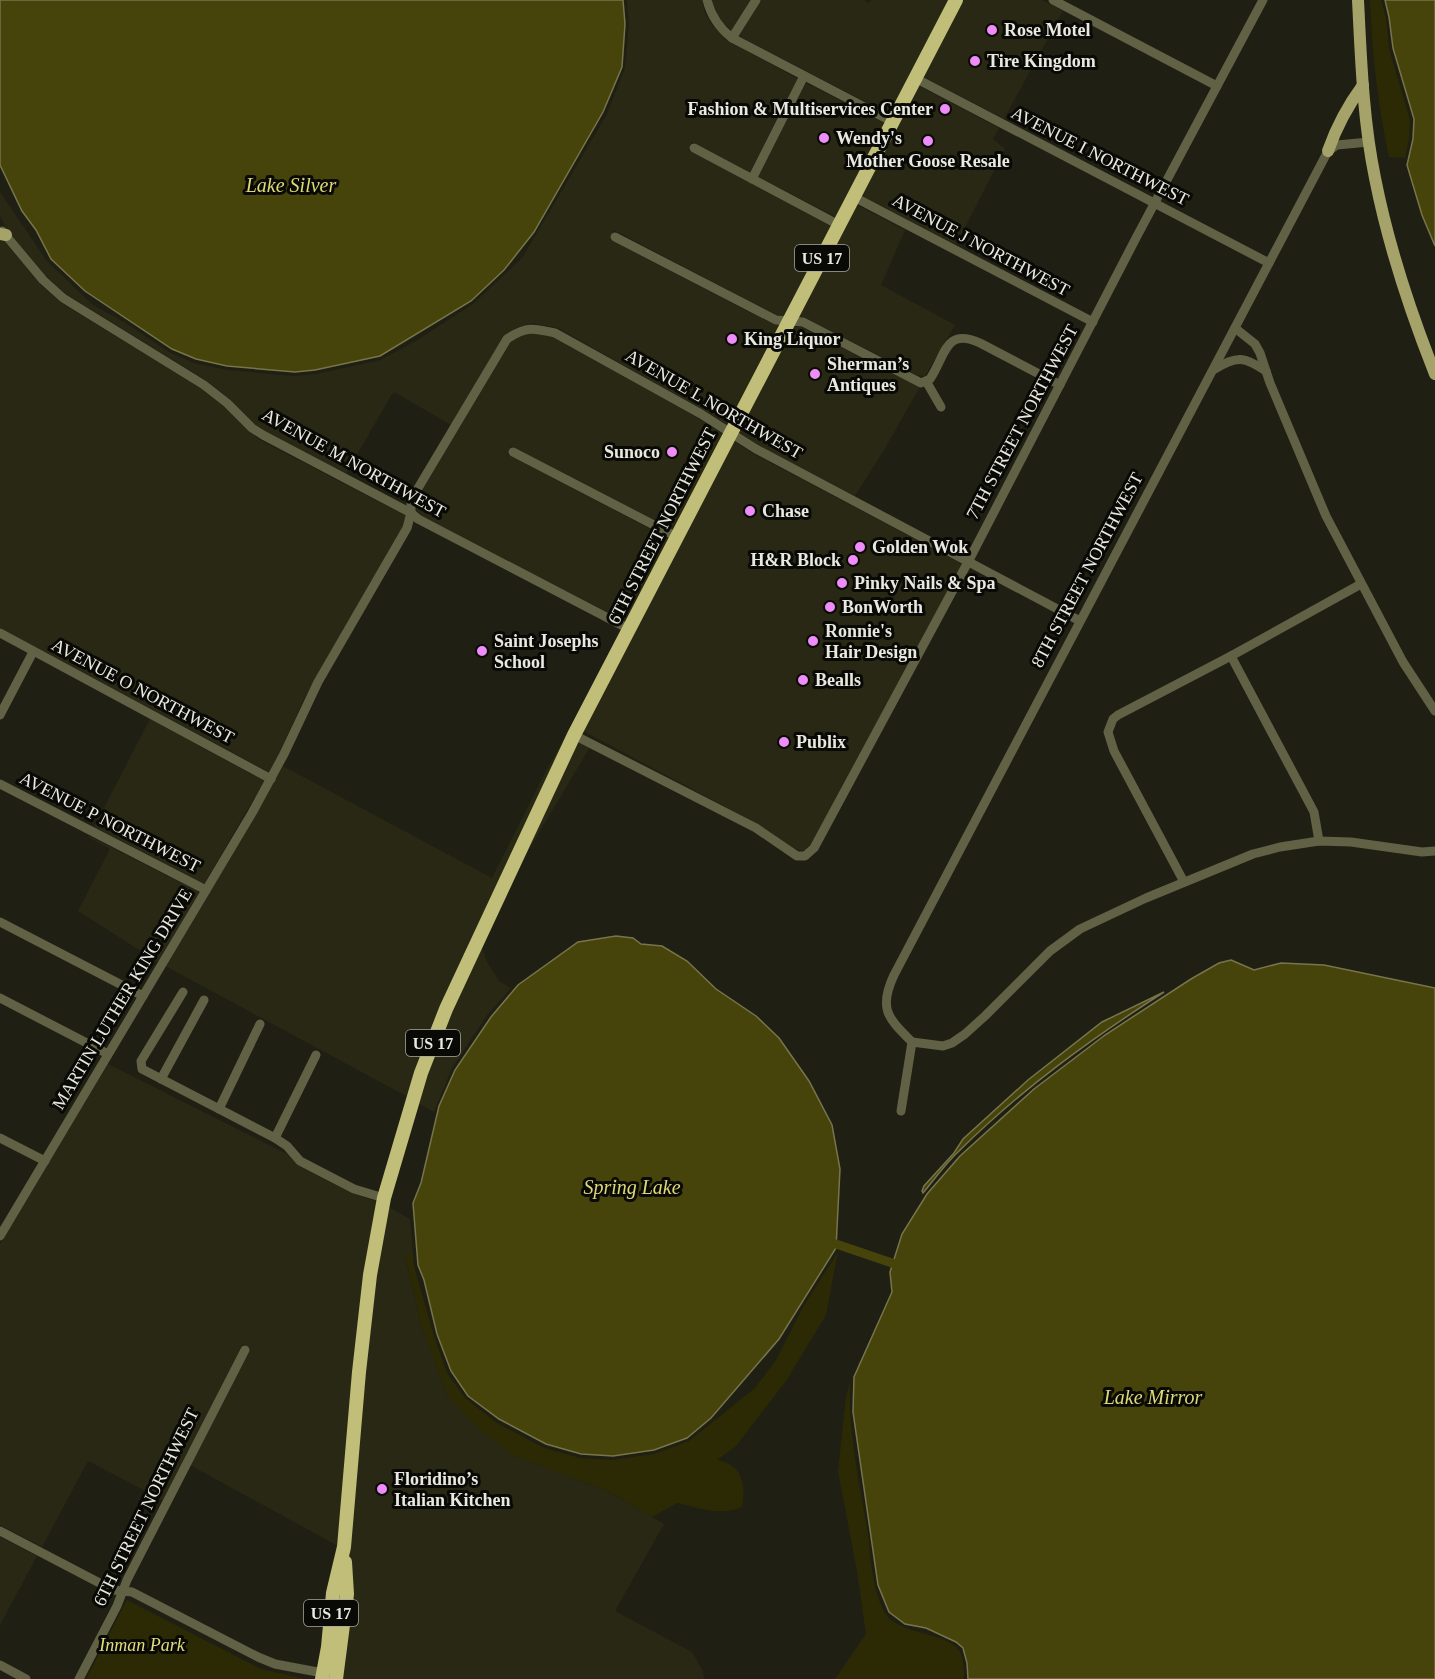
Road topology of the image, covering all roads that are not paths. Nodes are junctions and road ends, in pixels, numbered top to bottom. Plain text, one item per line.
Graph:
1 (707, 0) edge
2 (756, 0) edge
3 (957, 0) edge
4 (1053, 0) edge
5 (1263, 0) edge
6 (1358, 0) edge
7 (732, 38) junction
8 (804, 76) junction
9 (915, 78) junction
10 (1364, 85) junction
11 (1217, 86) junction
12 (893, 122) junction
13 (1369, 142) junction
14 (694, 148) dead end
15 (1329, 151) junction
16 (752, 179) junction
17 (854, 197) junction
18 (1155, 204) junction
19 (840, 225) junction
20 (2, 231) edge
21 (615, 237) dead end
22 (1269, 262) junction
23 (789, 322) junction
24 (1093, 322) junction
25 (1235, 328) junction
26 (1212, 370) junction
27 (1266, 371) junction
28 (1435, 374) edge
29 (926, 381) junction
30 (1060, 385) junction
31 (941, 407) dead end
32 (731, 433) junction
33 (513, 452) dead end
34 (411, 513) junction
35 (677, 537) junction
36 (968, 562) junction
37 (1361, 584) junction
38 (1080, 621) junction
39 (629, 629) junction
40 (0, 633) edge
41 (33, 652) junction
42 (1231, 656) junction
43 (1435, 711) edge
44 (0, 715) edge
45 (574, 735) junction
46 (271, 778) junction
47 (0, 784) edge
48 (1318, 841) junction
49 (1435, 850) edge
50 (1184, 882) junction
51 (206, 890) junction
52 (0, 922) edge
53 (183, 992) dead end
54 (143, 996) junction
55 (0, 998) edge
56 (204, 1000) dead end
57 (260, 1024) dead end
58 (912, 1042) junction
59 (108, 1054) junction
60 (316, 1054) dead end
61 (161, 1079) junction
62 (219, 1108) junction
63 (901, 1112) dead end
64 (0, 1138) edge
65 (275, 1138) junction
66 (45, 1161) junction
67 (384, 1198) junction
68 (0, 1236) edge
69 (244, 1350) dead end
70 (0, 1531) edge
71 (344, 1547) junction
72 (123, 1591) junction
73 (0, 1665) edge
74 (323, 1676) edge
75 (26, 1679) edge
76 (79, 1679) edge
77 (336, 1679) edge

1 - 7 street
2 - 7 street
3 - 9 highway, 6TH STREET NORTHWEST / US 17
4 - 11 street
5 - 11 street, 7TH STREET NORTHWEST
6 - 10 main road
7 - 8 street
8 - 12 street
8 - 16 street
9 - 12 highway, 6TH STREET NORTHWEST / US 17
9 - 18 street, AVENUE I NORTHWEST
10 - 13 main road
10 - 15 main road
11 - 18 street, 7TH STREET NORTHWEST
12 - 17 highway, 6TH STREET NORTHWEST / US 17
13 - 15 street
13 - 28 main road
14 - 16 street
15 - 22 street, 8TH STREET NORTHWEST
16 - 19 street
17 - 19 highway, 6TH STREET NORTHWEST / US 17
17 - 24 street, AVENUE J NORTHWEST
18 - 22 street, AVENUE I NORTHWEST
18 - 24 street, 7TH STREET NORTHWEST
19 - 23 highway, 6TH STREET NORTHWEST / US 17
20 - 34 street, AVENUE M NORTHWEST
21 - 23 street
22 - 25 street, 8TH STREET NORTHWEST
23 - 29 street
23 - 32 highway, 6TH STREET NORTHWEST / US 17
24 - 30 street, 7TH STREET NORTHWEST
25 - 26 street, 8TH STREET NORTHWEST
25 - 27 street
26 - 27 street
26 - 38 street, 8TH STREET NORTHWEST
27 - 37 street
29 - 30 street
29 - 31 street
30 - 36 street, 7TH STREET NORTHWEST
32 - 34 street, AVENUE L NORTHWEST
32 - 35 highway, 6TH STREET NORTHWEST / US 17
32 - 36 street, AVENUE L NORTHWEST
33 - 35 street
34 - 39 street, AVENUE M NORTHWEST
34 - 46 street, AVENUE L NORTHWEST
35 - 39 highway, 6TH STREET NORTHWEST / US 17
36 - 38 street, AVENUE L NORTHWEST
36 - 45 street, 7TH STREET NORTHWEST
37 - 42 street
37 - 43 street
38 - 58 street, 8TH STREET NORTHWEST
39 - 45 highway, 6TH STREET NORTHWEST / US 17
40 - 41 street, AVENUE O NORTHWEST
41 - 44 street
41 - 46 street, AVENUE O NORTHWEST
42 - 48 street
42 - 50 street
45 - 67 highway, 6TH STREET NORTHWEST / US 17
46 - 51 street, MARTIN LUTHER KING DRIVE
47 - 51 street, AVENUE P NORTHWEST
48 - 49 street
48 - 50 street
50 - 58 street
51 - 54 street, MARTIN LUTHER KING DRIVE
52 - 54 street
53 - 61 street
54 - 59 street, MARTIN LUTHER KING DRIVE
55 - 59 street
56 - 61 street
57 - 62 street
58 - 63 street
59 - 66 street, MARTIN LUTHER KING DRIVE
60 - 65 street
61 - 62 street
62 - 65 street
64 - 66 street
65 - 67 street
66 - 68 street, MARTIN LUTHER KING DRIVE
67 - 71 highway, 6TH STREET NORTHWEST / US 17
69 - 72 street, 6TH STREET NORTHWEST
70 - 72 street
71 - 74 highway, US 17
71 - 77 highway, US 17
72 - 74 street
72 - 76 street, 6TH STREET NORTHWEST
73 - 75 street

